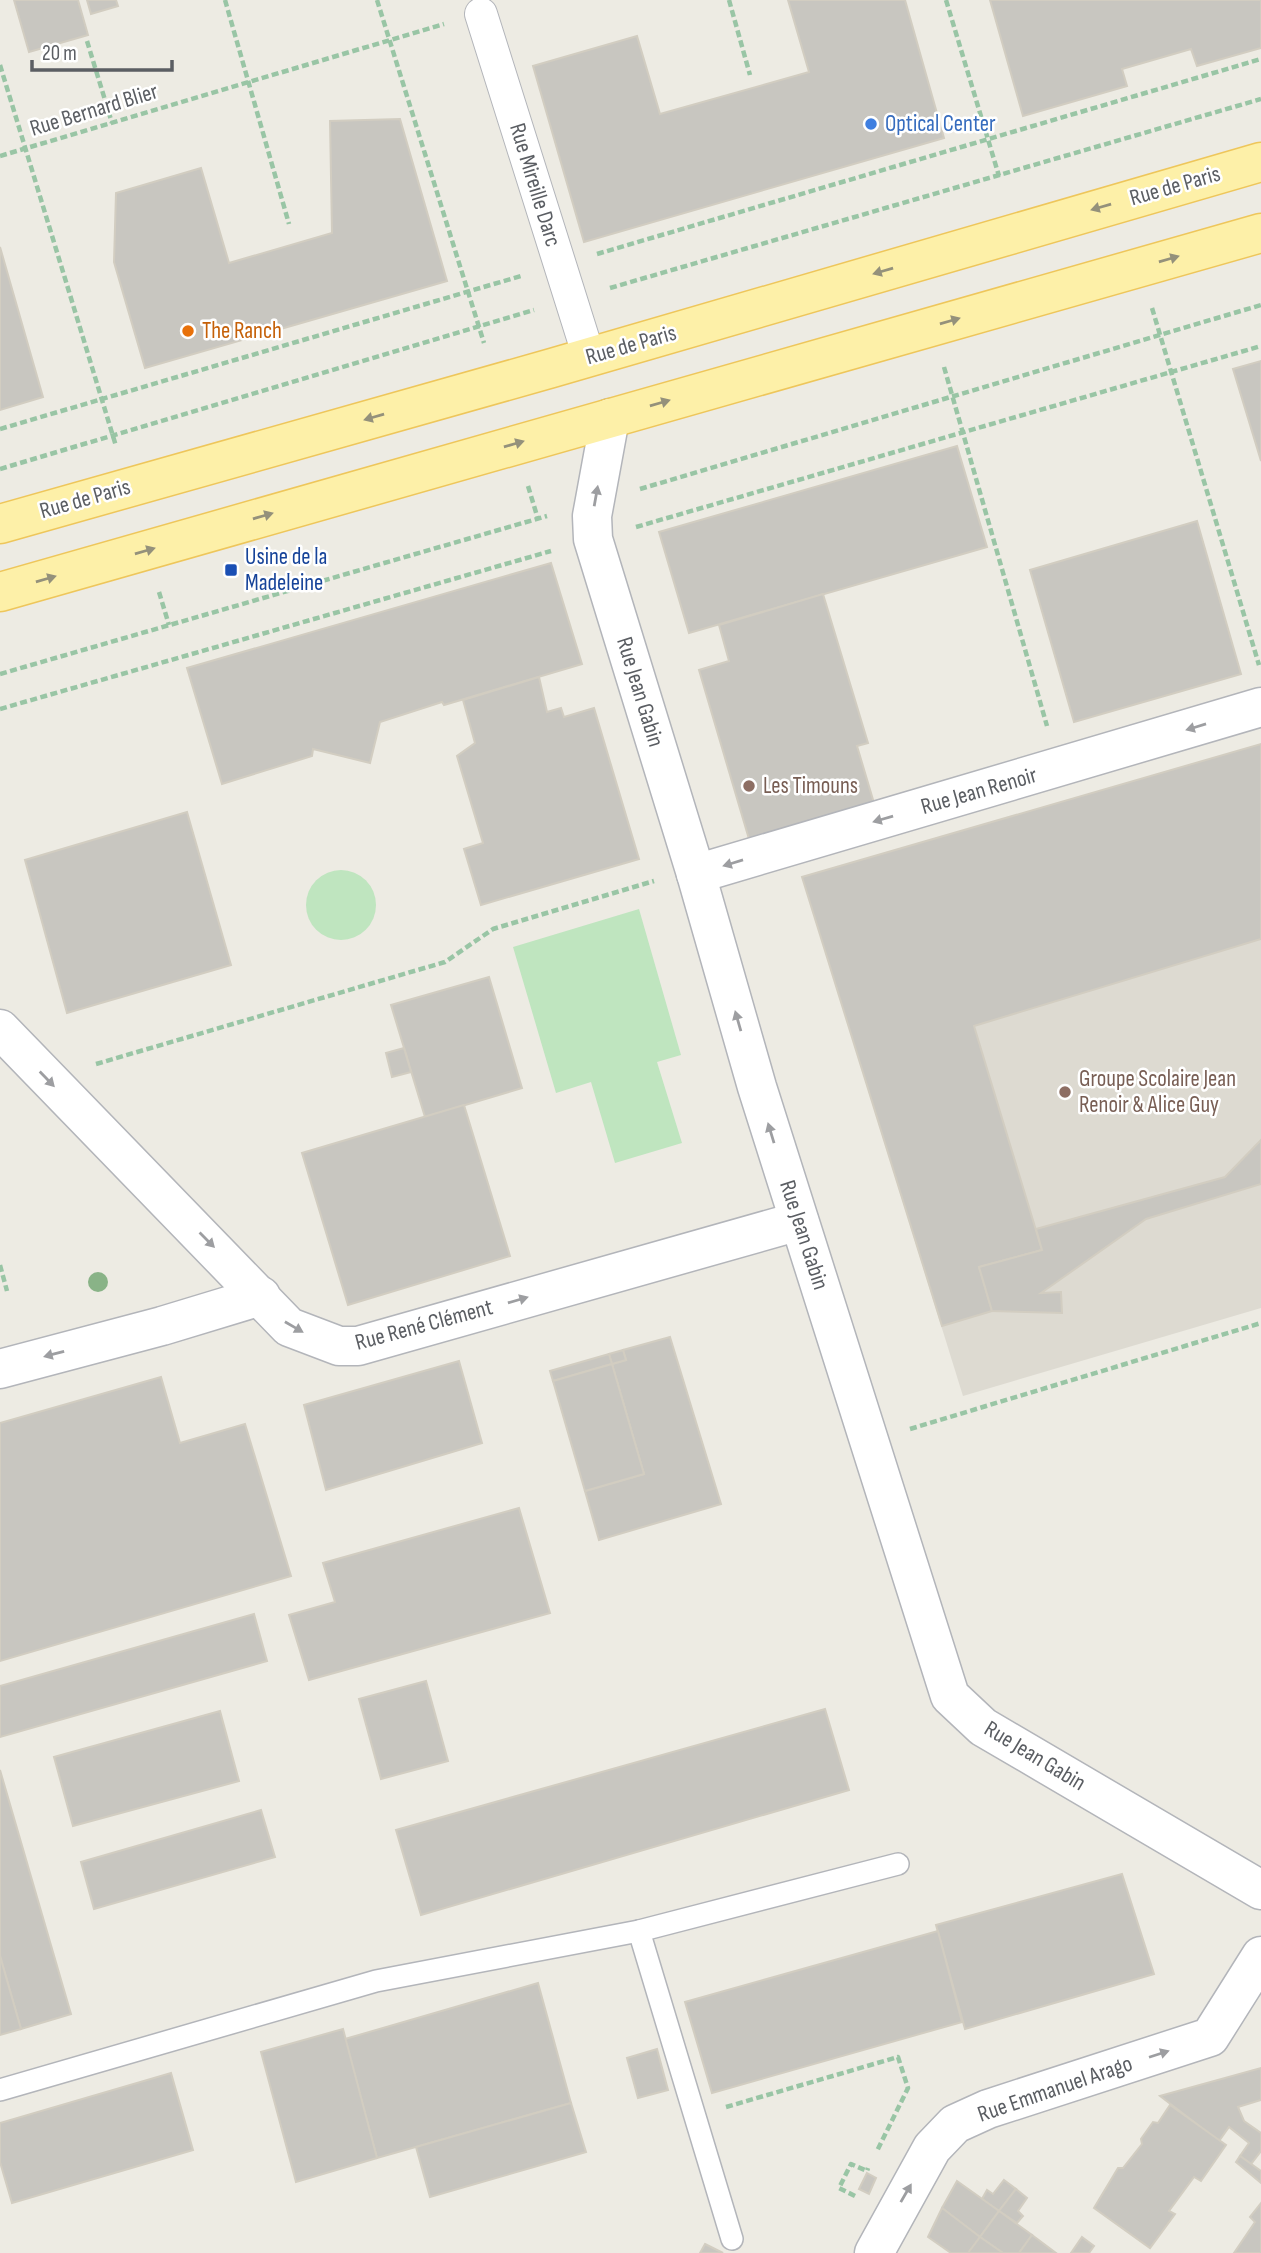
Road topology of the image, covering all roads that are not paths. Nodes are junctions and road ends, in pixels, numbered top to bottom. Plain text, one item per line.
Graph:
1 (481, 13) road end
2 (1261, 162) edge
3 (1261, 233) edge
4 (589, 357) junction
5 (610, 418) junction
6 (0, 524) edge
7 (0, 592) edge
8 (1261, 707) edge
9 (696, 874) junction
10 (0, 1029) edge
11 (799, 1221) junction
12 (261, 1296) junction
13 (0, 1369) edge
14 (898, 1864) dead end
15 (1261, 1890) edge
16 (639, 1931) junction
17 (1261, 1956) edge
18 (0, 2090) edge
19 (732, 2239) dead end
20 (874, 2253) edge

1 - 4 street, Rue Mireille Darc
2 -> 4 main road, Rue de Paris
5 -> 3 main road
4 -> 6 main road, Rue de Paris
7 -> 5 main road
9 -> 5 street, Rue Jean Gabin
8 -> 9 street, Rue Jean Renoir
11 -> 9 street, Rue Jean Gabin
10 -> 12 street, Rue René Clément
12 -> 11 street, Rue René Clément
11 - 15 street, Rue Jean Gabin
12 -> 13 street
14 - 16 lane
16 - 18 lane
16 - 19 lane
20 -> 17 street, Rue Emmanuel Arago

